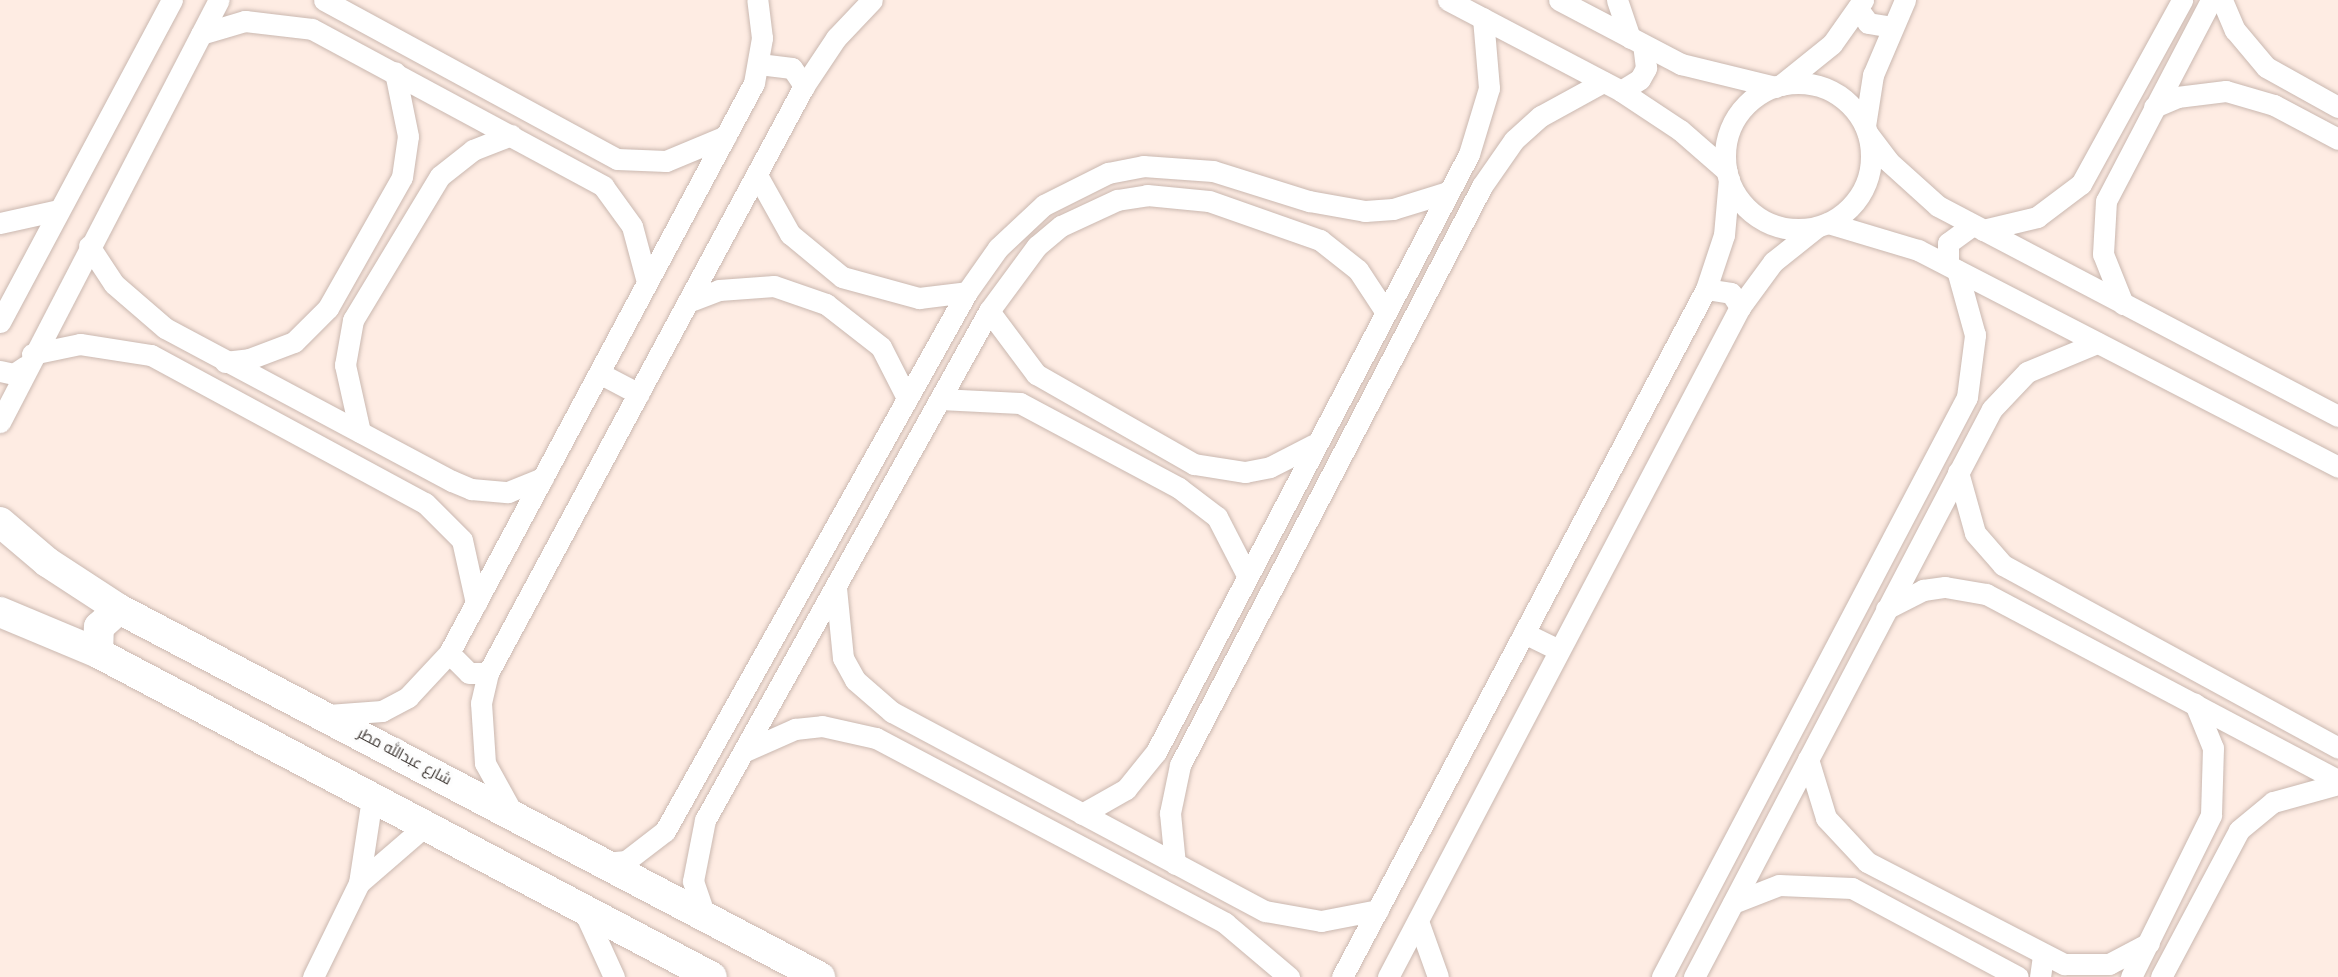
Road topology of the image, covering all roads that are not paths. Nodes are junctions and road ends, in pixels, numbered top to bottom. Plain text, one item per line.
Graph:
1 (172, 0) edge
2 (219, 0) edge
3 (757, 0) edge
4 (872, 0) edge
5 (1448, 0) edge
6 (1559, 0) edge
7 (1617, 0) edge
8 (1905, 0) edge
9 (2182, 0) edge
10 (2211, 0) edge
11 (2222, 0) edge
12 (325, 1) edge
13 (1861, 4) edge
14 (1483, 18) junction
15 (1892, 27) junction
16 (312, 29) junction
17 (201, 34) junction
18 (1637, 41) junction
19 (759, 64) junction
20 (395, 72) junction
21 (804, 86) junction
22 (1612, 86) junction
23 (1778, 86) junction
24 (2316, 95) junction
25 (2154, 107) junction
26 (2338, 107) edge
27 (2304, 120) junction
28 (1866, 130) junction
29 (511, 135) junction
30 (726, 136) junction
31 (2338, 139) edge
32 (1469, 154) junction
33 (617, 159) junction
34 (2096, 161) junction
35 (1493, 168) junction
36 (2118, 173) junction
37 (757, 175) junction
38 (1728, 175) junction
39 (402, 177) junction
40 (603, 186) junction
41 (1449, 192) junction
42 (428, 193) junction
43 (1309, 201) junction
44 (59, 210) junction
45 (0, 224) edge
46 (1822, 225) junction
47 (1978, 227) junction
48 (1017, 229) junction
49 (1297, 230) junction
50 (89, 246) junction
51 (1037, 246) junction
52 (1953, 267) junction
53 (842, 277) junction
54 (647, 282) junction
55 (1706, 289) junction
56 (967, 292) junction
57 (693, 300) junction
58 (826, 304) junction
59 (2123, 304) junction
60 (1740, 307) junction
61 (328, 308) junction
62 (989, 311) junction
63 (1385, 311) junction
64 (353, 320) junction
65 (0, 322) edge
66 (165, 328) junction
67 (2097, 343) junction
68 (151, 355) junction
69 (29, 360) junction
70 (225, 362) junction
71 (0, 371) edge
72 (599, 373) junction
73 (1057, 389) junction
74 (639, 394) junction
75 (1967, 397) junction
76 (907, 398) junction
77 (940, 399) junction
78 (1992, 409) junction
79 (1044, 413) junction
80 (2338, 416) edge
81 (0, 422) edge
82 (360, 432) junction
83 (883, 442) junction
84 (1316, 443) junction
85 (909, 455) junction
86 (1194, 464) junction
87 (2338, 467) edge
88 (1958, 472) junction
89 (543, 478) junction
90 (452, 481) junction
91 (1179, 488) junction
92 (436, 510) junction
93 (0, 522) edge
94 (2002, 565) junction
95 (1247, 575) junction
96 (836, 586) junction
97 (1986, 594) junction
98 (476, 603) junction
99 (119, 609) junction
100 (1886, 610) junction
101 (4, 618) edge
102 (1524, 633) junction
103 (1559, 650) junction
104 (98, 653) junction
105 (449, 653) junction
106 (488, 673) junction
107 (2195, 704) junction
108 (1805, 706) junction
109 (327, 715) junction
110 (1829, 718) junction
111 (917, 726) junction
112 (2338, 748) edge
113 (903, 750) junction
114 (1156, 752) junction
115 (743, 753) junction
116 (1808, 759) junction
117 (1180, 765) junction
118 (2338, 782) edge
119 (372, 798) junction
120 (680, 808) junction
121 (512, 813) junction
122 (1082, 814) junction
123 (2211, 815) junction
124 (705, 820) junction
125 (425, 826) junction
126 (2239, 830) junction
127 (1867, 862) junction
128 (606, 863) junction
129 (1175, 864) junction
130 (358, 883) junction
131 (1852, 888) junction
132 (1236, 898) junction
133 (1733, 903) junction
134 (583, 909) junction
135 (1378, 910) junction
136 (705, 916) junction
137 (1418, 921) junction
138 (1225, 923) junction
139 (2149, 943) junction
140 (2043, 956) junction
141 (699, 974) edge
142 (313, 977) edge
143 (615, 977) edge
144 (820, 977) edge
145 (1289, 977) edge
146 (1342, 977) edge
147 (1388, 977) edge
148 (1438, 977) edge
149 (1662, 977) edge
150 (1694, 977) edge
151 (2018, 977) edge
152 (2040, 977) edge
153 (2131, 977) edge
154 (2161, 977) edge

1 - 44 street
2 - 17 street
3 - 19 street
4 - 21 street
5 - 14 street
6 - 18 street
7 - 18 street
8 - 15 street
9 - 34 street
10 - 25 street
11 - 24 street
12 - 16 street
12 - 33 street
13 - 15 street
13 - 23 street
14 - 22 street
14 - 32 street
15 - 28 street
16 - 17 street
16 - 20 street
17 - 50 street
18 - 22 street
18 - 23 street
19 - 21 street
19 - 30 street
20 - 29 street
20 - 39 street
21 - 37 street
22 - 35 street
22 - 38 street
23 - 28 street
23 - 38 street
24 - 26 street
24 - 27 street
25 - 27 street
25 - 36 street
27 - 31 street
28 - 46 street
28 - 47 street
29 - 40 street
29 - 42 street
30 - 33 street
30 - 54 street
32 - 35 street
32 - 41 street
33 - 40 street
34 - 36 street
34 - 47 street
35 - 117 street
36 - 59 street
37 - 53 street
37 - 57 street
38 - 46 street
38 - 55 street
39 - 42 street
39 - 61 street
40 - 54 street
41 - 43 street
41 - 63 street
42 - 64 street
43 - 48 street
43 - 49 street
44 - 45 street
44 - 65 street
46 - 52 street
46 - 60 street
47 - 52 street
47 - 59 street
48 - 51 street
48 - 56 street
49 - 51 street
49 - 63 street
50 - 66 street
50 - 69 street
51 - 62 street
52 - 67 street
52 - 75 street
53 - 56 street
53 - 58 street
54 - 72 street
55 - 60 street
55 - 102 street
56 - 76 street
57 - 58 street
57 - 74 street
58 - 76 street
59 - 80 street
60 - 103 street
61 - 64 street
61 - 70 street
62 - 73 street
62 - 77 street
63 - 84 street
64 - 82 street
66 - 68 street
66 - 70 street
67 - 78 street
67 - 87 street
68 - 69 street
68 - 92 street
69 - 71 street
69 - 81 street
70 - 82 street
72 - 74 street
72 - 89 street
73 - 79 street
73 - 86 street
74 - 106 street
75 - 78 street
75 - 108 street
76 - 83 street
77 - 79 street
77 - 85 street
78 - 88 street
79 - 91 street
82 - 90 street
83 - 85 street
83 - 120 street
84 - 86 street
84 - 95 street
85 - 96 street
86 - 91 street
88 - 94 street
88 - 100 street
89 - 90 street
89 - 98 street
90 - 92 street
91 - 95 street
92 - 98 street
93 - 99 street, شارع عبدالله مطر
94 - 97 street
94 - 112 street
95 - 114 street
96 - 111 street
96 - 115 street
97 - 100 street
97 - 107 street
98 - 105 street
99 - 104 street
99 - 109 street, شارع عبدالله مطر
100 - 110 street
101 - 104 street
102 - 103 street
102 - 135 street
103 - 137 street
104 - 119 street
105 - 106 street
105 - 109 street
106 - 121 street
107 - 118 street
107 - 123 street
108 - 110 street
108 - 149 street
109 - 121 street, شارع عبدالله مطر
110 - 116 street
111 - 113 street
111 - 122 street
113 - 115 street
113 - 138 street
114 - 117 street
114 - 122 street
115 - 124 street
116 - 127 street
116 - 133 street
117 - 129 street
118 - 126 street
119 - 125 street
119 - 130 street
120 - 124 street
120 - 128 street
121 - 128 street, شارع عبدالله مطر
122 - 129 street
123 - 126 street
123 - 139 street
124 - 136 street
125 - 130 street
125 - 134 street
126 - 154 street
127 - 131 street
127 - 140 street
128 - 136 street, شارع عبدالله مطر
129 - 132 street
130 - 142 street
131 - 133 street
131 - 151 street
132 - 135 street
132 - 138 street
133 - 150 street
134 - 141 street
134 - 143 street
135 - 146 street
136 - 144 street, شارع عبدالله مطر
137 - 147 street
137 - 148 street
138 - 145 street
139 - 140 street
139 - 153 street
140 - 152 street

